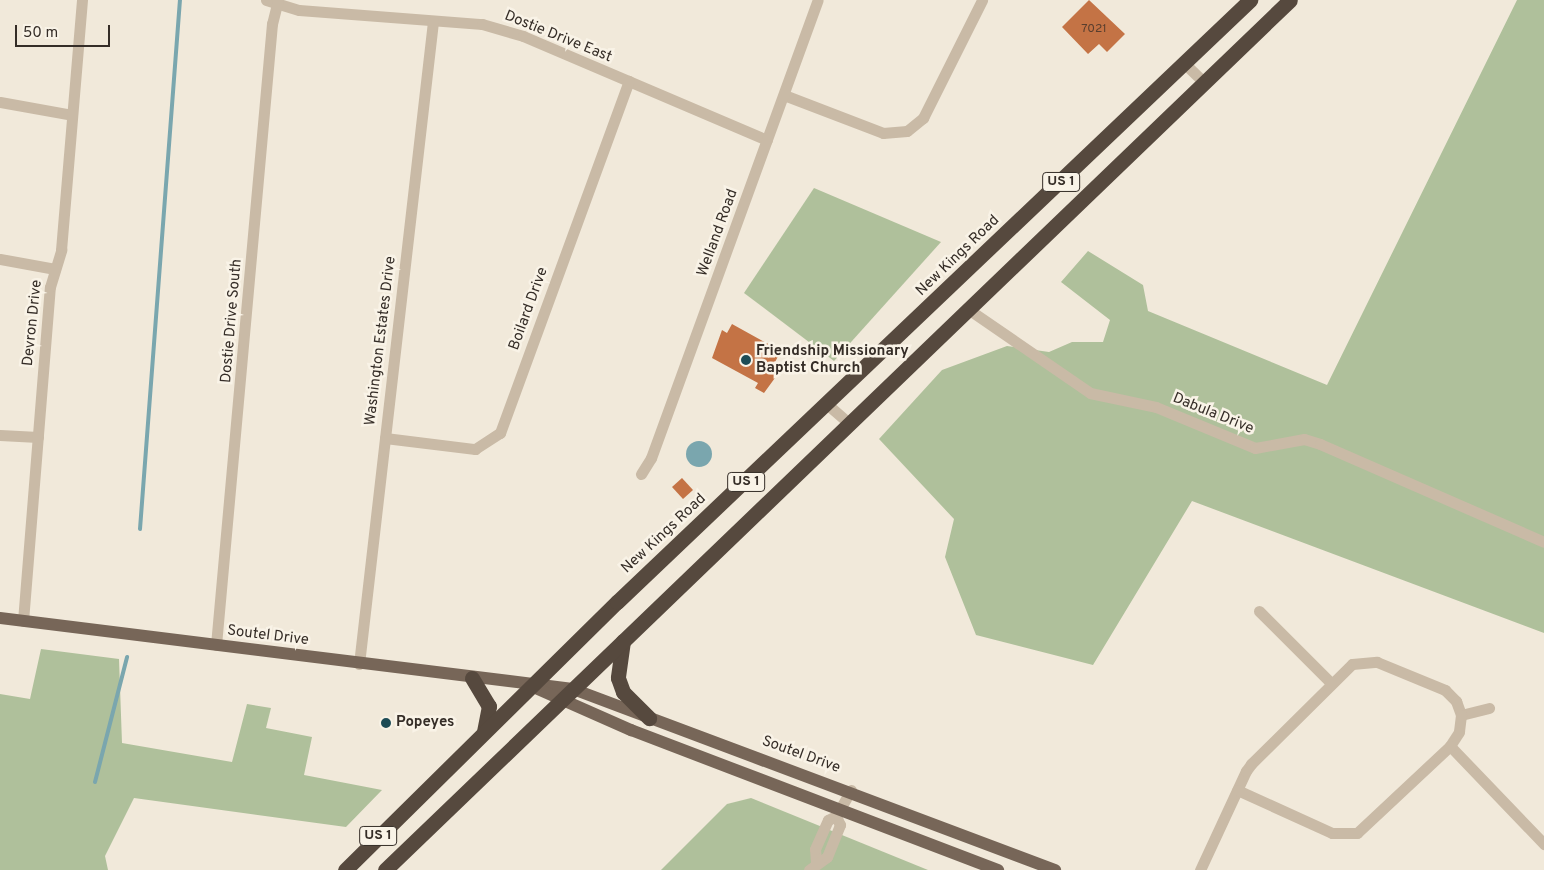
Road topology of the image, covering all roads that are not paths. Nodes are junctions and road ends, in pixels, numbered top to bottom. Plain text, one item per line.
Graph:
1 (82, 0) edge
2 (818, 0) edge
3 (982, 0) edge
4 (1250, 0) edge
5 (1290, 0) edge
6 (274, 1) edge
7 (433, 21) junction
8 (1184, 63) junction
9 (629, 81) junction
10 (1204, 82) junction
11 (784, 95) junction
12 (0, 102) edge
13 (72, 115) junction
14 (768, 140) junction
15 (0, 259) edge
16 (55, 269) junction
17 (968, 309) junction
18 (828, 405) junction
19 (850, 423) junction
20 (0, 435) edge
21 (38, 437) junction
22 (385, 438) junction
23 (641, 474) dead end
24 (1544, 542) edge
25 (1258, 612) dead end
26 (0, 618) edge
27 (23, 621) junction
28 (623, 641) junction
29 (216, 645) junction
30 (359, 664) junction
31 (472, 678) junction
32 (1330, 683) junction
33 (531, 685) junction
34 (573, 689) junction
35 (561, 701) junction
36 (1488, 708) dead end
37 (1461, 715) junction
38 (649, 718) junction
39 (484, 730) junction
40 (1450, 746) junction
41 (851, 790) junction
42 (1237, 790) junction
43 (838, 812) junction
44 (1544, 844) edge
45 (812, 866) edge
46 (344, 870) edge
47 (385, 870) edge
48 (998, 870) edge
49 (1055, 870) edge
50 (1200, 870) edge

1 - 13 street, Devron Drive
2 - 11 street, Welland Road
3 - 11 street
4 - 8 highway, New Kings Road / US 1
5 - 10 highway, US 1
6 - 7 street, Dostie Drive East
6 - 29 street, Dostie Drive South
7 - 9 street, Dostie Drive East
7 - 22 street, Washington Estates Drive
8 - 10 street
8 - 18 highway, New Kings Road / US 1
9 - 14 street, Dostie Drive East
9 - 22 street, Boilard Drive
10 - 17 highway, US 1
11 - 14 street, Welland Road
12 - 13 street
13 - 16 street, Devron Drive
14 - 23 street, Welland Road
15 - 16 street
16 - 21 street, Devron Drive
17 - 19 highway, US 1
17 - 24 street, Dabula Drive
18 - 19 street
18 - 33 highway, New Kings Road / US 1
19 - 28 highway, US 1
20 - 21 street
21 - 27 street, Devron Drive
22 - 30 street, Washington Estates Drive
25 - 32 street
26 - 27 main road, Soutel Drive
27 - 29 main road, Soutel Drive
28 - 34 highway, US 1
28 - 38 highway
29 - 30 main road, Soutel Drive
30 - 31 main road, Soutel Drive
31 - 33 main road, Soutel Drive
31 - 39 highway
32 - 37 street
32 - 42 street
33 - 34 main road, Soutel Drive
33 - 35 main road, Soutel Drive
33 - 39 highway, New Kings Road / US 1
34 - 35 highway, US 1
34 - 38 main road, Soutel Drive
35 - 43 main road, Soutel Drive
35 - 47 highway, US 1
36 - 37 street
37 - 40 street
38 - 41 main road, Soutel Drive
39 - 46 highway, New Kings Road / US 1
40 - 42 street
40 - 44 street
41 - 43 street
41 - 49 main road, Soutel Drive
42 - 50 street
43 - 45 street
43 - 48 main road, Soutel Drive

